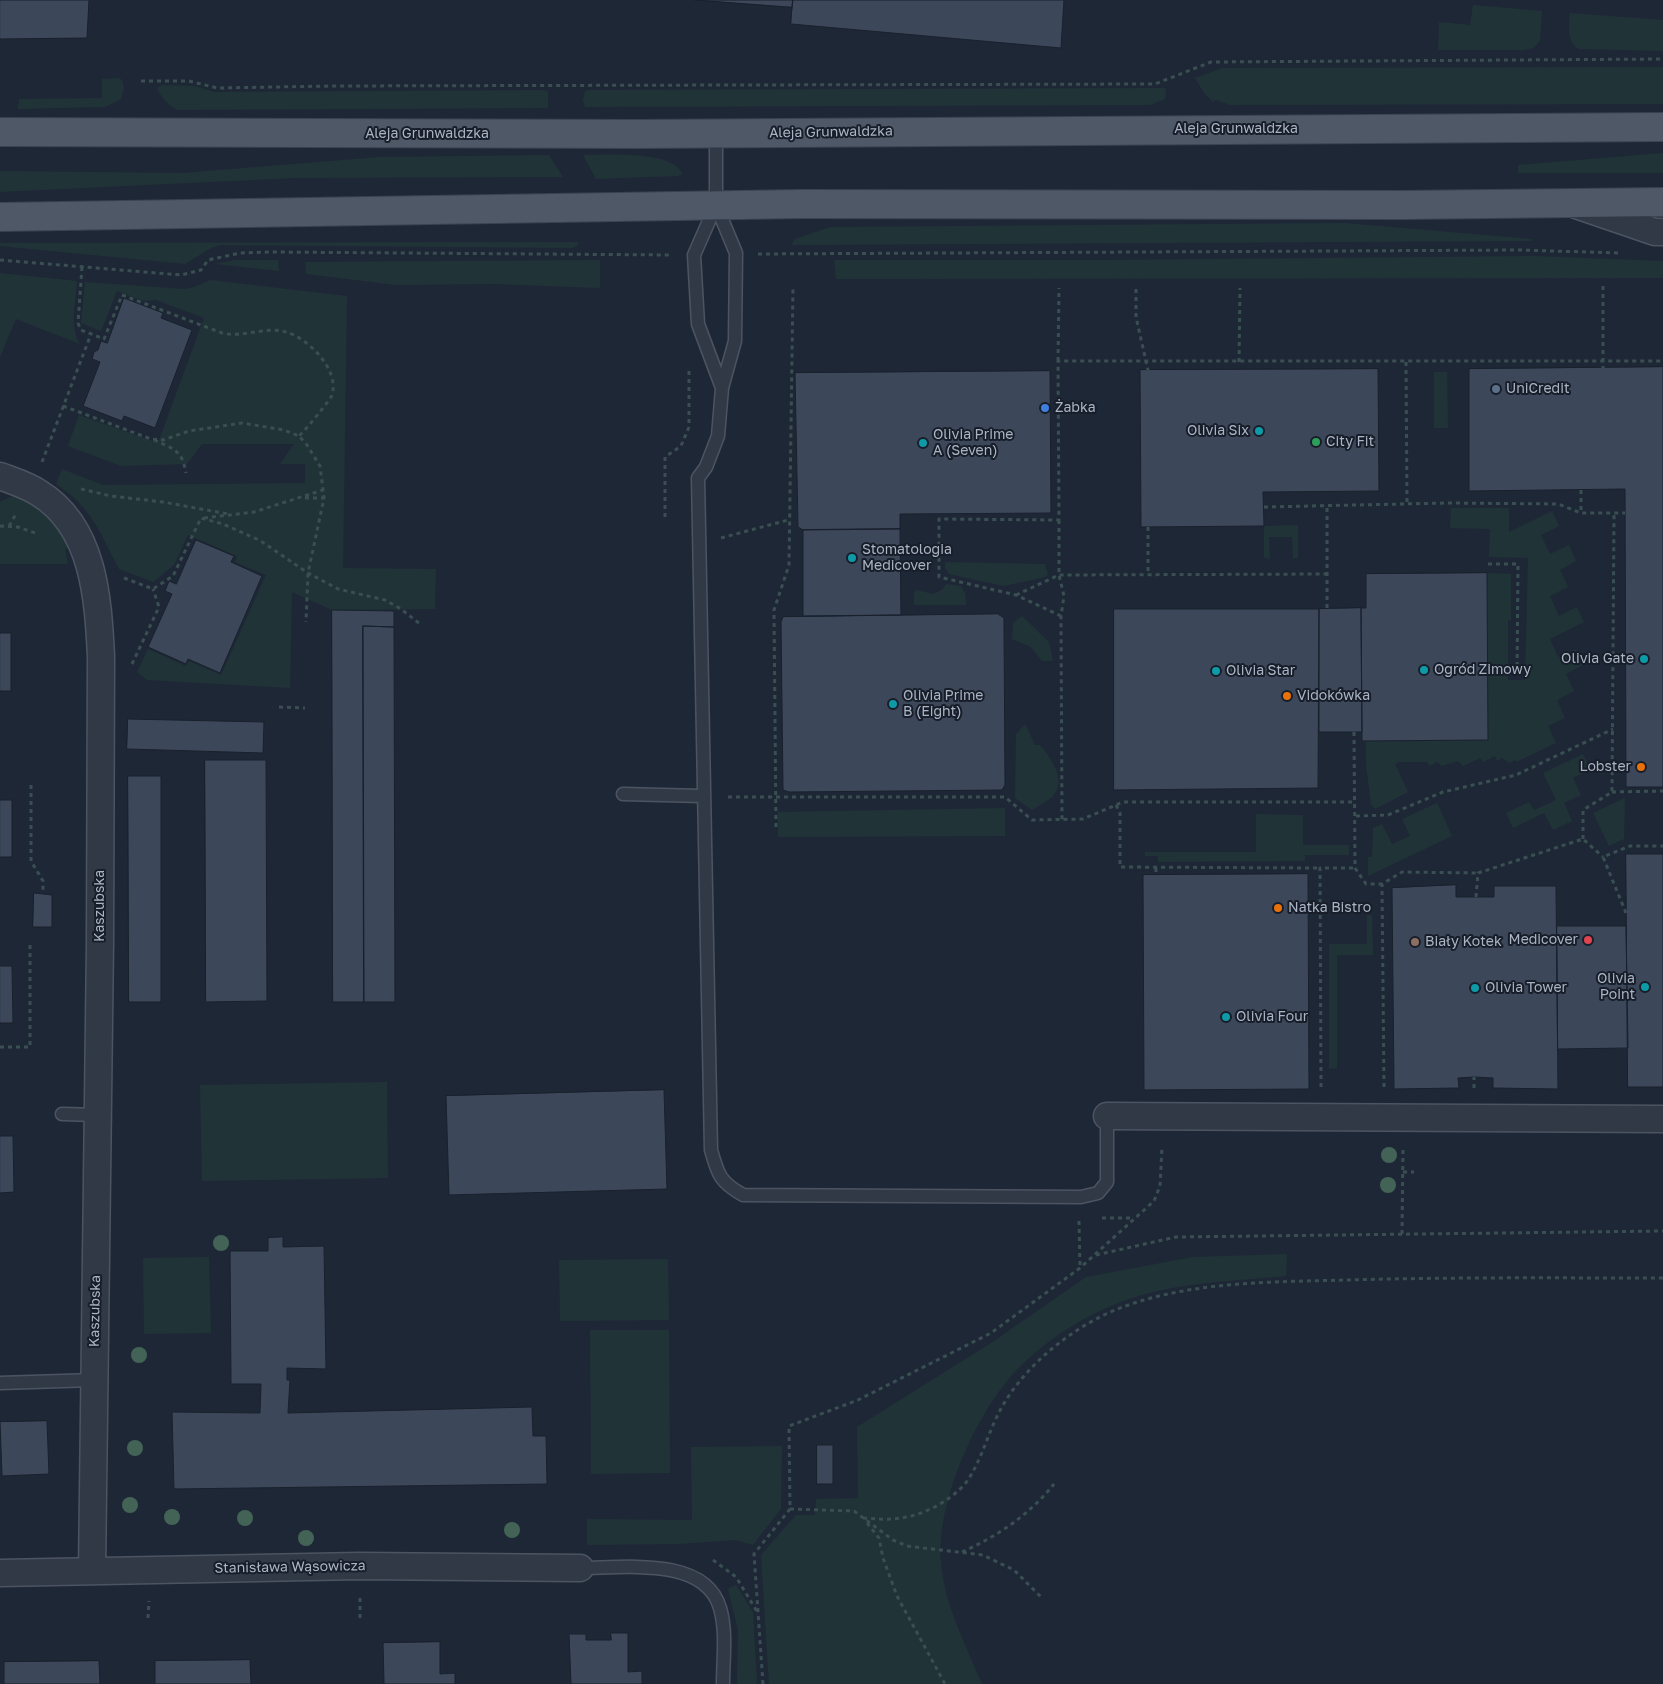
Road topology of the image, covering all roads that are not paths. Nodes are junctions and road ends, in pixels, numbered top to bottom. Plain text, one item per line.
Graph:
1 (1663, 127) edge
2 (0, 132) edge
3 (716, 133) junction
4 (1663, 202) edge
5 (1573, 204) junction
6 (716, 205) junction
7 (0, 217) edge
8 (1663, 232) edge
9 (722, 388) junction
10 (0, 476) edge
11 (623, 794) dead end
12 (702, 796) junction
13 (62, 1114) dead end
14 (97, 1115) junction
15 (1107, 1116) joint
16 (1663, 1119) edge
17 (94, 1380) junction
18 (0, 1383) edge
19 (580, 1568) joint
20 (92, 1571) junction
21 (0, 1573) edge
22 (723, 1684) edge

1 - 3 main road, Aleja Grunwaldzka
2 - 3 main road, Aleja Grunwaldzka
3 - 6 lane
4 - 5 main road
5 - 6 main road
5 - 8 street
6 - 7 main road
6 - 9 lane
6 - 9 lane
9 - 12 lane
10 - 14 street, Kaszubska
11 - 12 lane
12 - 15 lane
13 - 14 lane
14 - 17 street, Kaszubska
15 - 16 street
17 - 18 lane
17 - 20 street, Kaszubska
19 - 20 street, Stanisława Wąsowicza
19 - 22 lane
20 - 21 street, Stanisława Wąsowicza

